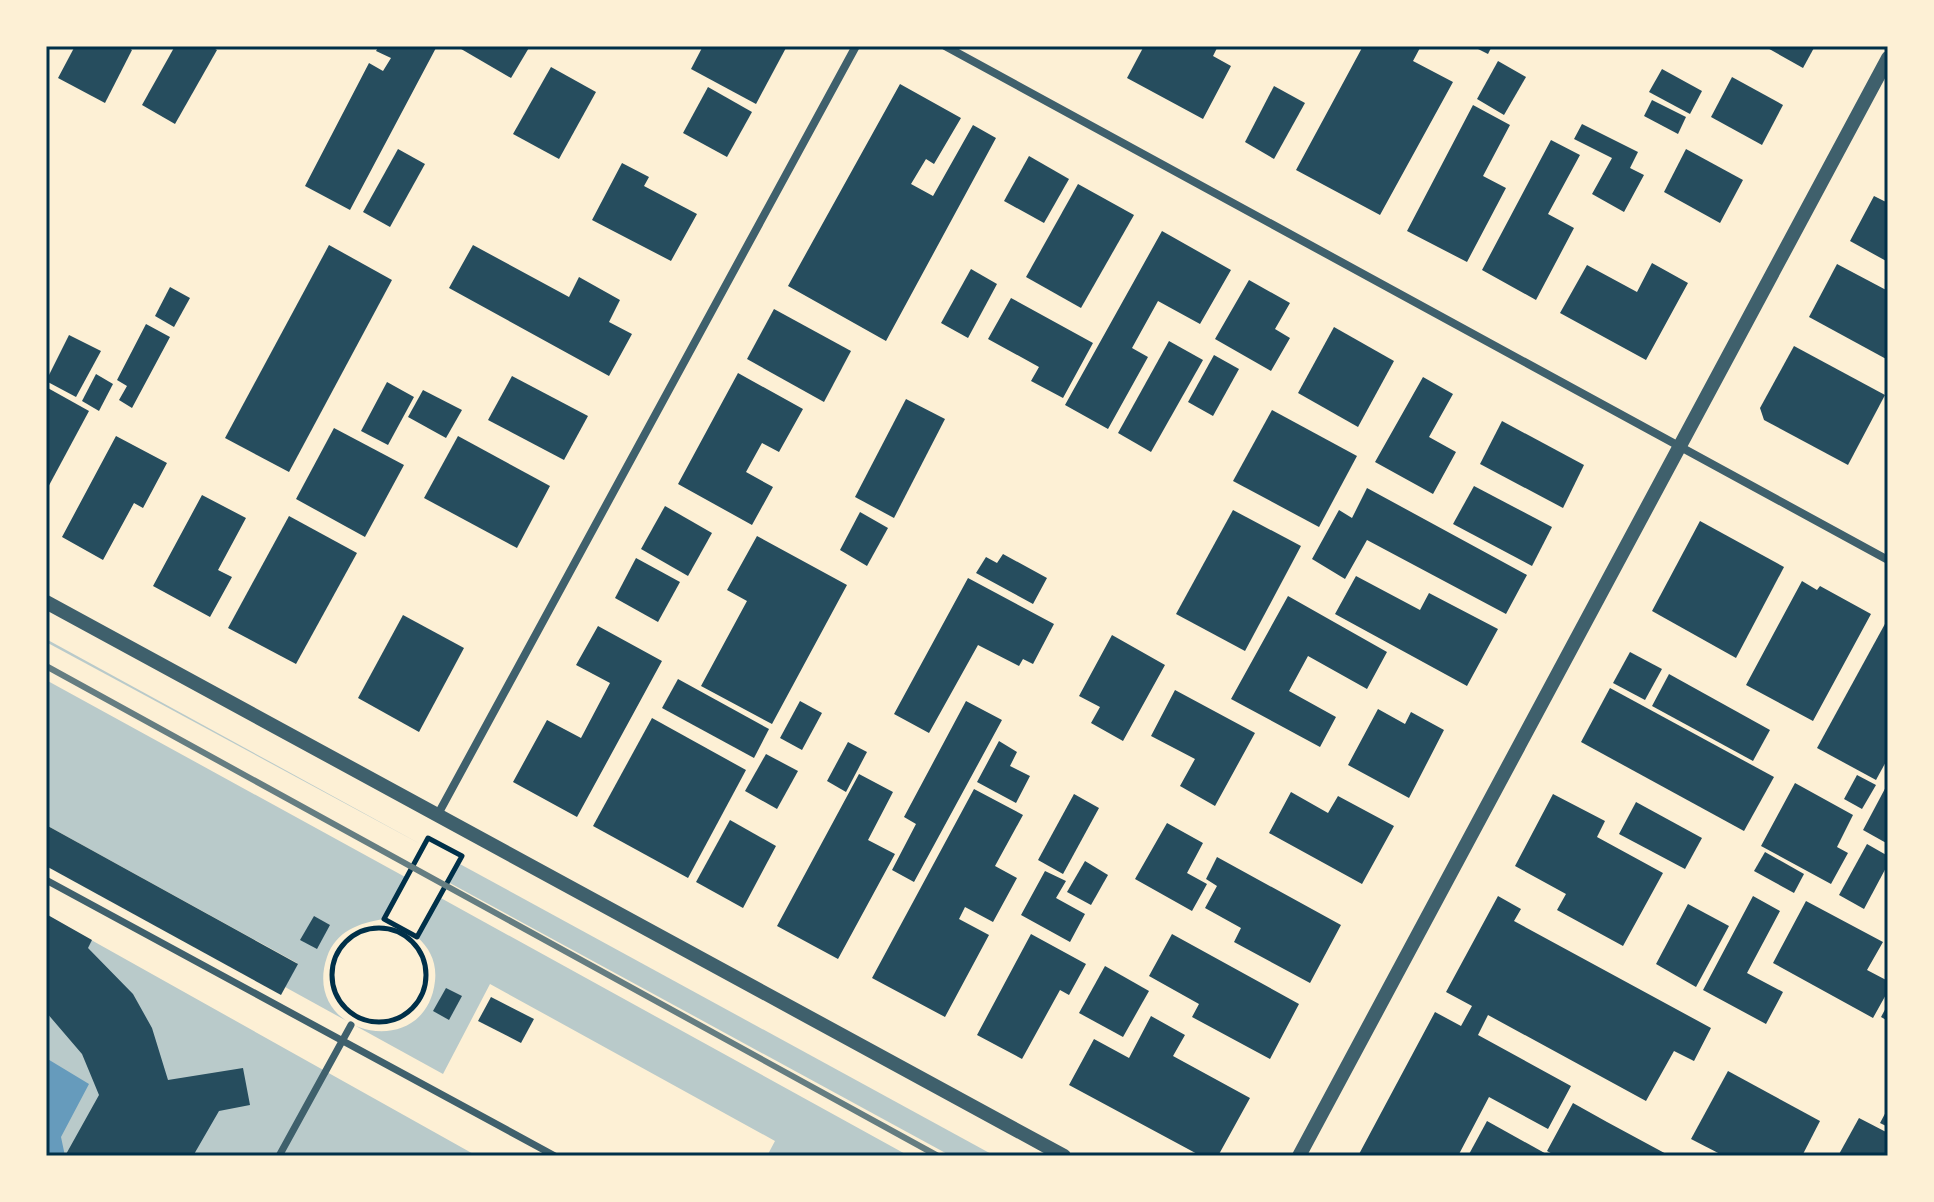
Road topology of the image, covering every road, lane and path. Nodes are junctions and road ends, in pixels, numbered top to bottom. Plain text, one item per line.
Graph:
1 (856, 46) edge
2 (945, 46) edge
3 (1888, 58) edge
4 (1679, 446) junction
5 (1888, 560) edge
6 (46, 602) edge
7 (437, 816) junction
8 (407, 878) joint
9 (46, 880) edge
10 (379, 1022) joint
11 (351, 1025) dead end
12 (342, 1040) junction
13 (279, 1156) edge
14 (555, 1156) edge
15 (1064, 1156) edge
16 (1299, 1156) edge

1 - 7 street
2 - 4 street
3 - 4 street
4 - 5 street
4 - 16 street
6 - 7 street
7 - 15 street
8 - 8 path
9 - 12 street
10 - 10 path
11 - 12 street
12 - 13 street
12 - 14 street

